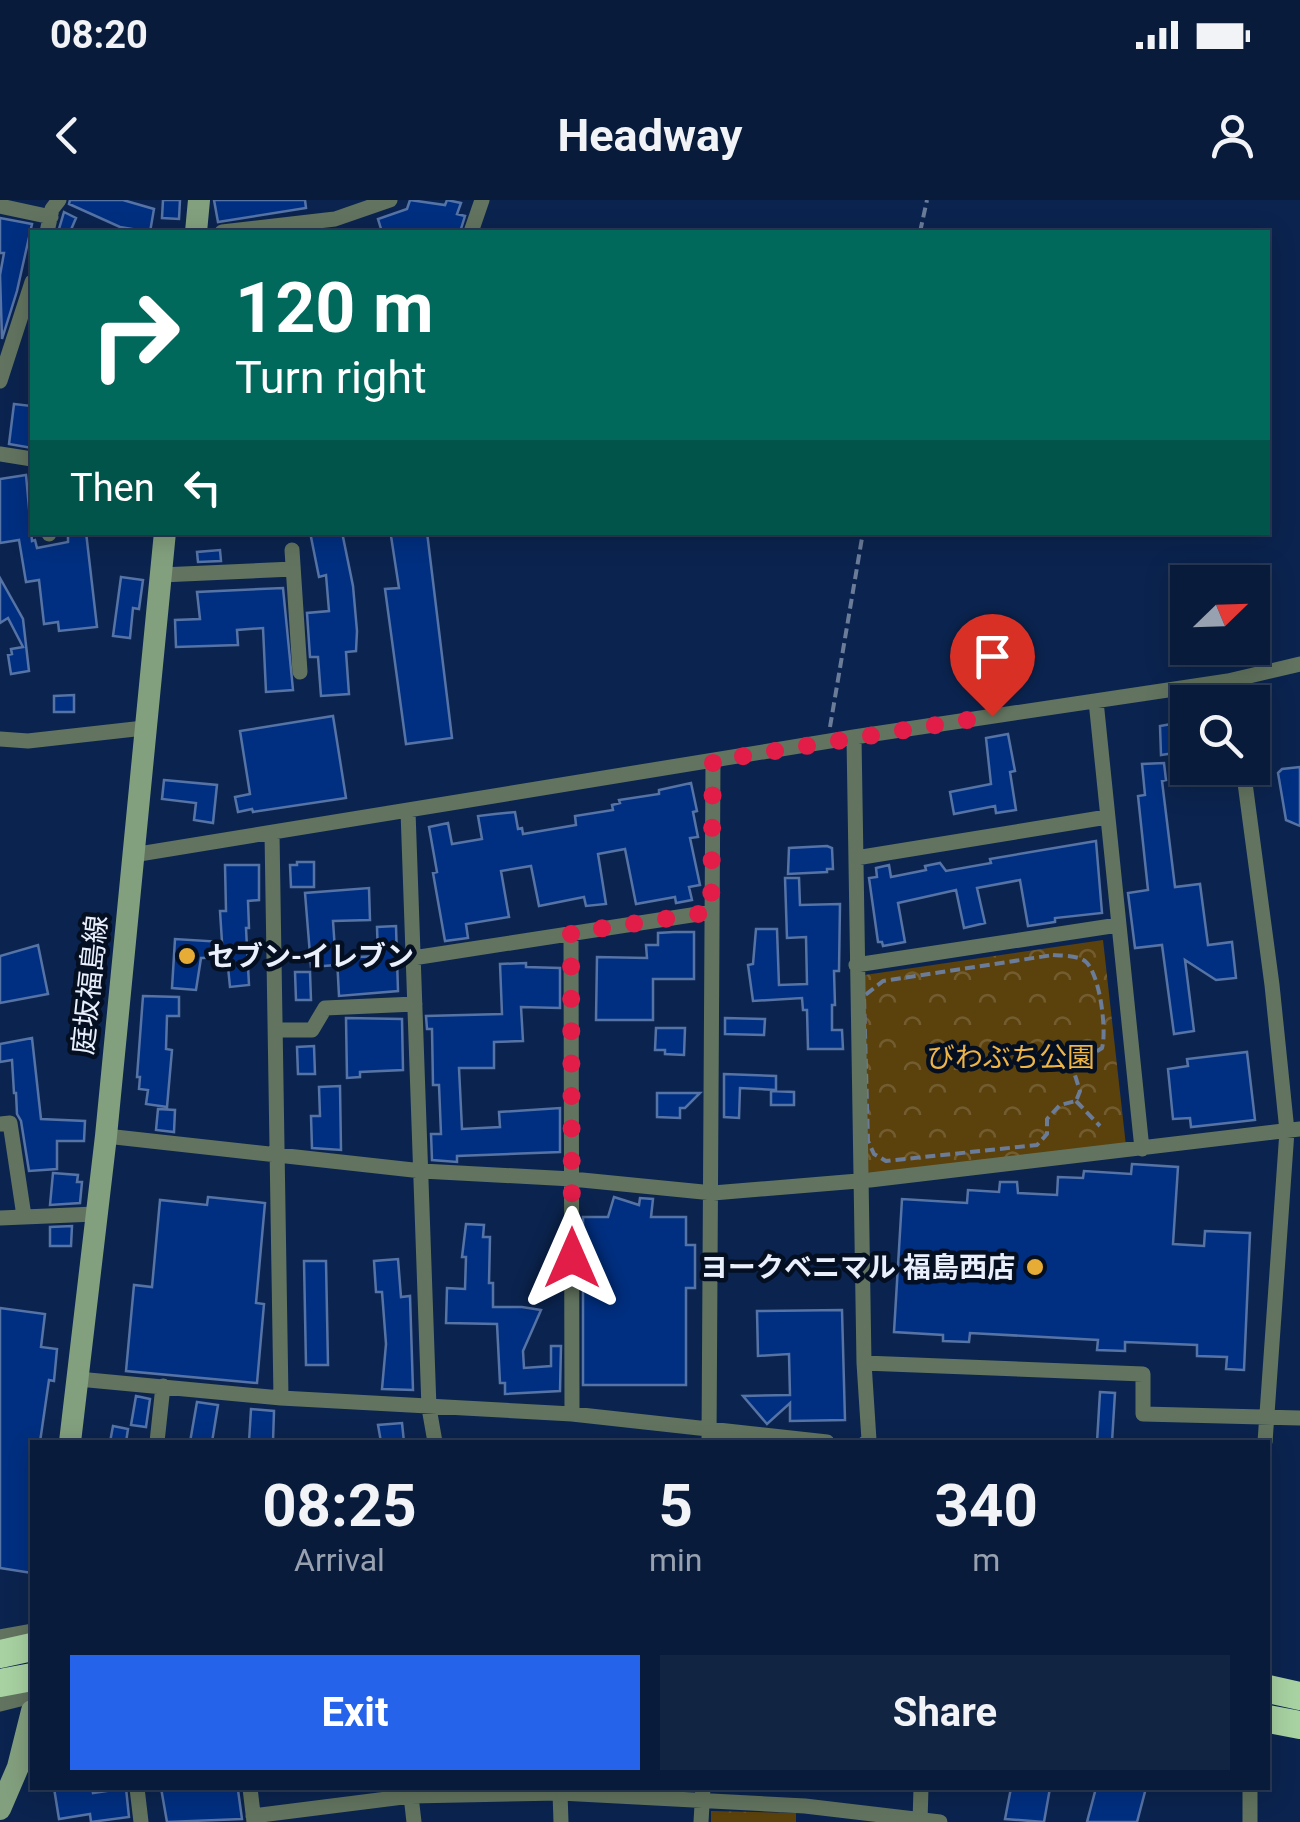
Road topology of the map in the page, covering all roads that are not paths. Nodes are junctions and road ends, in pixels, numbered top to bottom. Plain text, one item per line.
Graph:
1 (59, 200) edge
2 (199, 200) edge
3 (390, 200) edge
4 (482, 200) edge
5 (0, 206) edge
6 (352, 208) edge
7 (49, 225) edge
8 (196, 230) edge
9 (239, 230) edge
10 (472, 230) edge
11 (30, 286) edge
12 (8, 328) edge
13 (0, 381) edge
14 (0, 454) edge
15 (30, 459) edge
16 (165, 535) edge
17 (292, 550) dead end
18 (293, 569) junction
19 (161, 576) junction
20 (1300, 664) edge
21 (300, 672) dead end
22 (1228, 681) junction
23 (1229, 685) edge
24 (1096, 701) junction
25 (144, 728) junction
26 (854, 737) junction
27 (0, 740) edge
28 (713, 761) junction
29 (1245, 785) edge
30 (408, 811) junction
31 (1107, 817) junction
32 (272, 834) junction
33 (134, 856) junction
34 (856, 858) junction
35 (711, 912) junction
36 (1118, 925) junction
37 (571, 933) junction
38 (413, 958) junction
39 (856, 965) junction
40 (415, 1004) junction
41 (276, 1030) junction
42 (0, 1124) edge
43 (1293, 1130) edge
44 (106, 1136) junction
45 (1142, 1149) junction
46 (280, 1158) junction
47 (422, 1171) junction
48 (572, 1179) junction
49 (862, 1180) junction
50 (712, 1193) junction
51 (95, 1214) junction
52 (24, 1216) junction
53 (0, 1218) edge
54 (864, 1363) junction
55 (78, 1379) junction
56 (163, 1386) junction
57 (281, 1398) junction
58 (429, 1408) junction
59 (572, 1414) junction
60 (1267, 1416) junction
61 (1300, 1418) edge
62 (709, 1436) edge
63 (70, 1440) edge
64 (156, 1440) edge
65 (435, 1440) edge
66 (788, 1440) edge
67 (869, 1440) edge
68 (1266, 1440) edge
69 (30, 1631) edge
70 (0, 1637) edge
71 (30, 1648) edge
72 (0, 1654) edge
73 (30, 1677) edge
74 (0, 1683) edge
75 (1270, 1689) edge
76 (30, 1696) edge
77 (1300, 1696) edge
78 (0, 1704) edge
79 (1270, 1718) edge
80 (30, 1719) edge
81 (1300, 1725) edge
82 (137, 1790) edge
83 (250, 1790) edge
84 (471, 1790) edge
85 (921, 1790) edge
86 (1250, 1790) edge
87 (560, 1793) junction
88 (702, 1795) edge
89 (411, 1796) junction
90 (0, 1808) edge
91 (805, 1814) edge
92 (253, 1819) edge
93 (920, 1820) edge
94 (142, 1822) edge
95 (414, 1822) edge
96 (561, 1822) edge
97 (701, 1822) edge
98 (940, 1822) edge
99 (1250, 1822) edge

1 - 7 street
2 - 8 main road
3 - 6 street
4 - 10 street
5 - 7 street
6 - 9 street
11 - 12 street
12 - 13 street
14 - 15 street
16 - 19 main road, 庭坂福島線
17 - 18 street
18 - 19 street
18 - 21 street
19 - 25 main road, 庭坂福島線
20 - 22 street
22 - 23 street
22 - 24 street
24 - 26 street
24 - 31 street
25 - 27 street
25 - 33 main road, 庭坂福島線
26 - 28 street
26 - 34 street
28 - 30 street
28 - 35 street
29 - 43 street
30 - 32 street
30 - 38 street
31 - 34 street
31 - 36 street
32 - 33 street
32 - 41 street
33 - 44 main road, 庭坂福島線
34 - 39 street
35 - 37 street
35 - 50 street
36 - 39 street
36 - 45 street
37 - 38 street
37 - 48 street
38 - 40 street
39 - 49 street
40 - 41 street
40 - 47 street
41 - 46 street
42 - 52 street
43 - 45 street
43 - 60 street
44 - 46 street
44 - 51 main road, 庭坂福島線
45 - 49 street
46 - 47 street
46 - 57 street
47 - 48 street
47 - 58 street
48 - 50 street
48 - 59 street
49 - 50 street
49 - 54 street
50 - 62 street
51 - 52 street
51 - 55 main road, 庭坂福島線
52 - 53 street
54 - 60 street
54 - 67 street
55 - 56 street
55 - 63 main road, 庭坂福島線
56 - 57 street
56 - 64 street
57 - 58 street
58 - 59 street
58 - 65 street
59 - 62 street
60 - 61 street
60 - 68 street
62 - 66 street
69 - 70 street
71 - 72 highway
73 - 74 highway
75 - 77 highway
76 - 78 street
79 - 81 highway
80 - 90 main road
82 - 94 street
83 - 92 street
84 - 87 street
84 - 89 street
85 - 93 street
86 - 99 street
87 - 88 street
87 - 96 street
88 - 91 street
88 - 97 street
89 - 92 street
89 - 95 street
91 - 93 street
93 - 98 street

